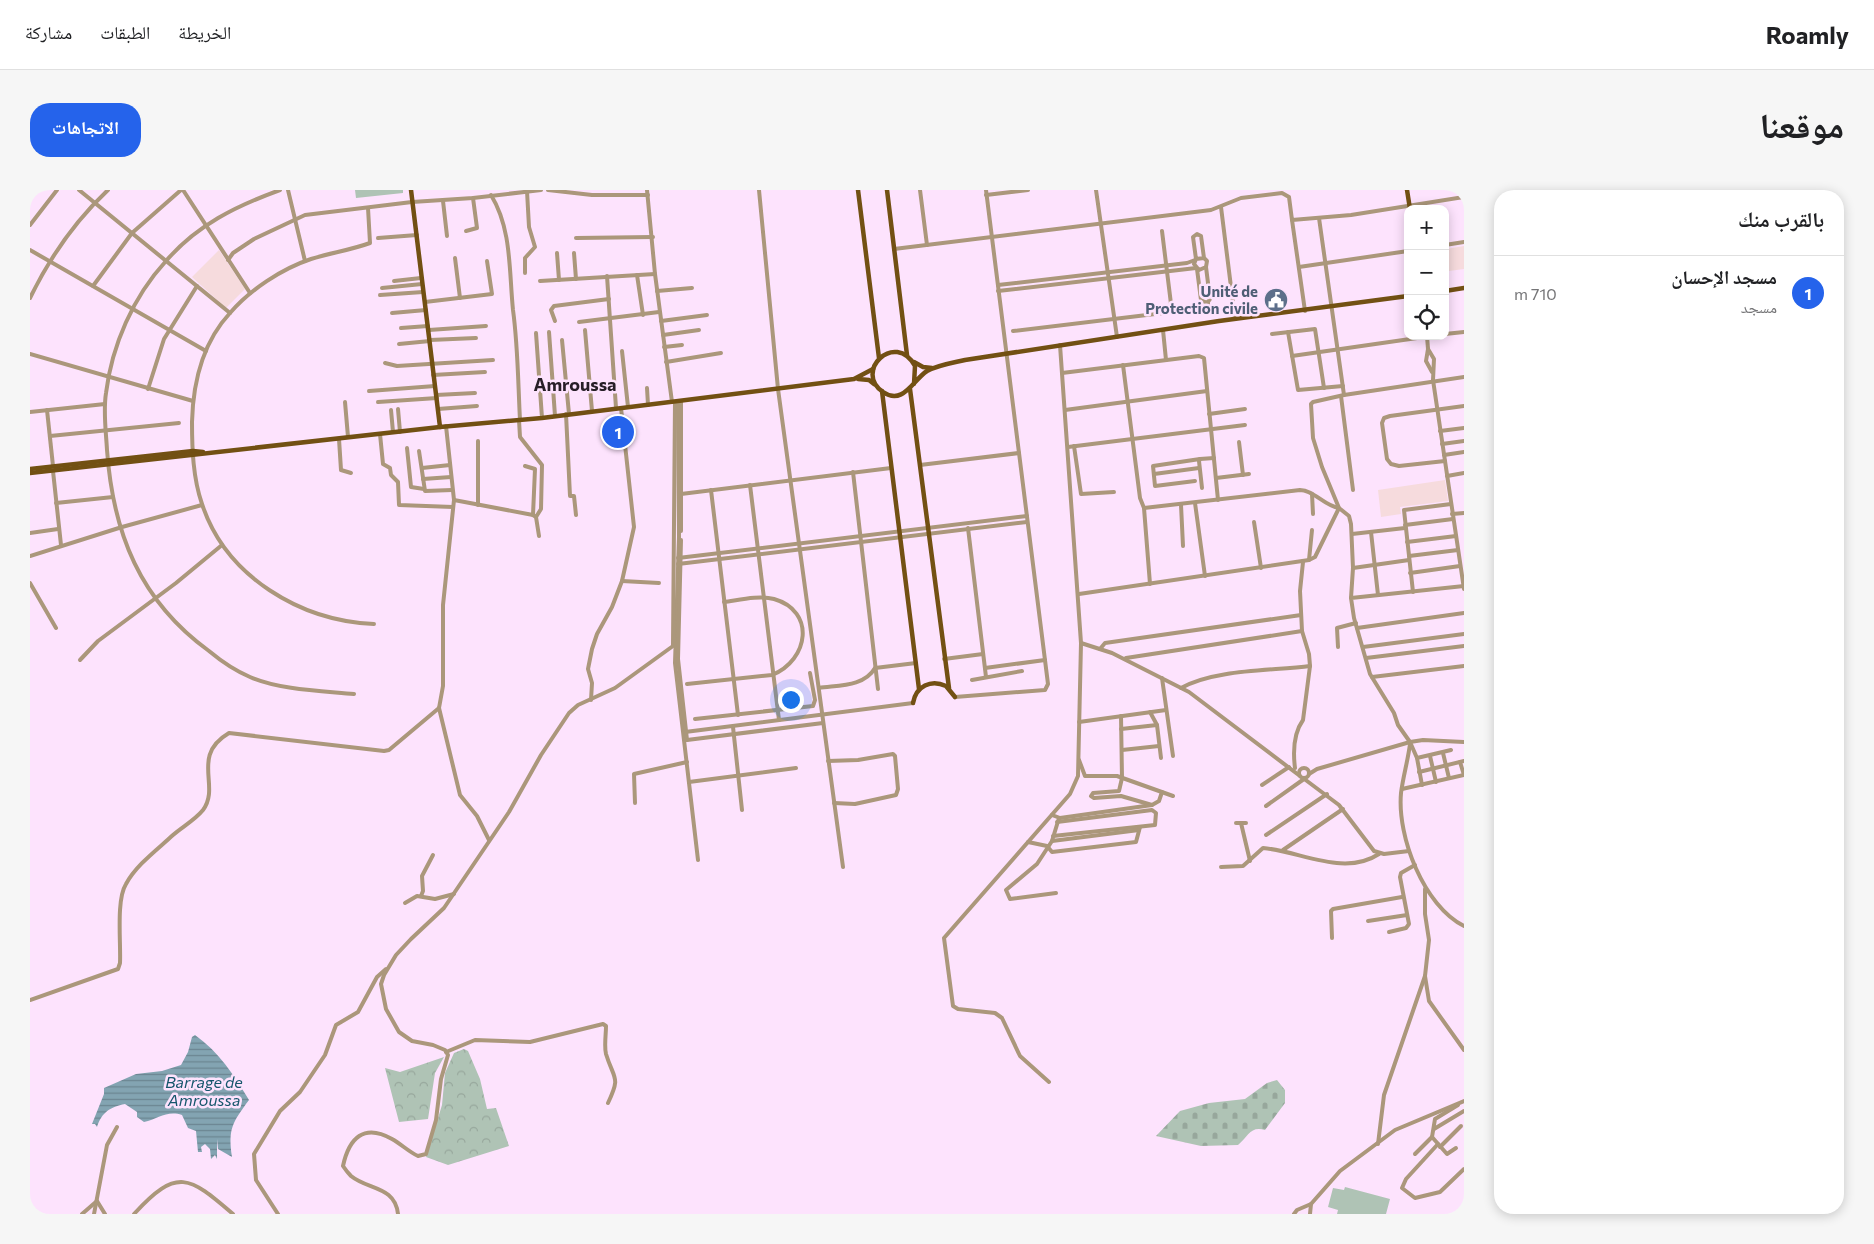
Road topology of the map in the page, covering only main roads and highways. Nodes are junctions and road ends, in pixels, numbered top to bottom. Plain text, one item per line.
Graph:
1 (411, 190) edge
2 (858, 190) edge
3 (887, 190) edge
4 (1407, 190) edge
5 (1410, 205) edge
6 (1464, 288) edge
7 (1449, 290) edge
8 (1404, 297) edge
9 (907, 356) junction
10 (879, 358) junction
11 (912, 360) junction
12 (873, 368) junction
13 (936, 368) junction
14 (854, 379) junction
15 (914, 384) junction
16 (876, 385) junction
17 (910, 389) junction
18 (882, 391) junction
19 (440, 427) junction
20 (30, 469) edge
21 (53, 469) junction
22 (30, 473) edge
23 (949, 688) junction
24 (919, 689) junction
25 (955, 697) road end
26 (913, 703) road end

1 - 19 main road
2 - 10 main road
3 - 9 main road
4 - 5 main road
6 - 7 main road
8 - 13 main road
9 - 10 main road
9 - 11 main road
10 - 12 main road
11 - 13 main road
11 - 15 main road
12 - 14 main road
12 - 16 main road
13 - 15 main road
14 - 16 main road
14 - 19 main road
15 - 17 main road
16 - 18 main road
17 - 18 main road
17 - 23 main road
18 - 24 main road
19 - 21 main road
20 - 21 main road
21 - 22 main road
23 - 24 main road
23 - 25 main road
24 - 26 main road

